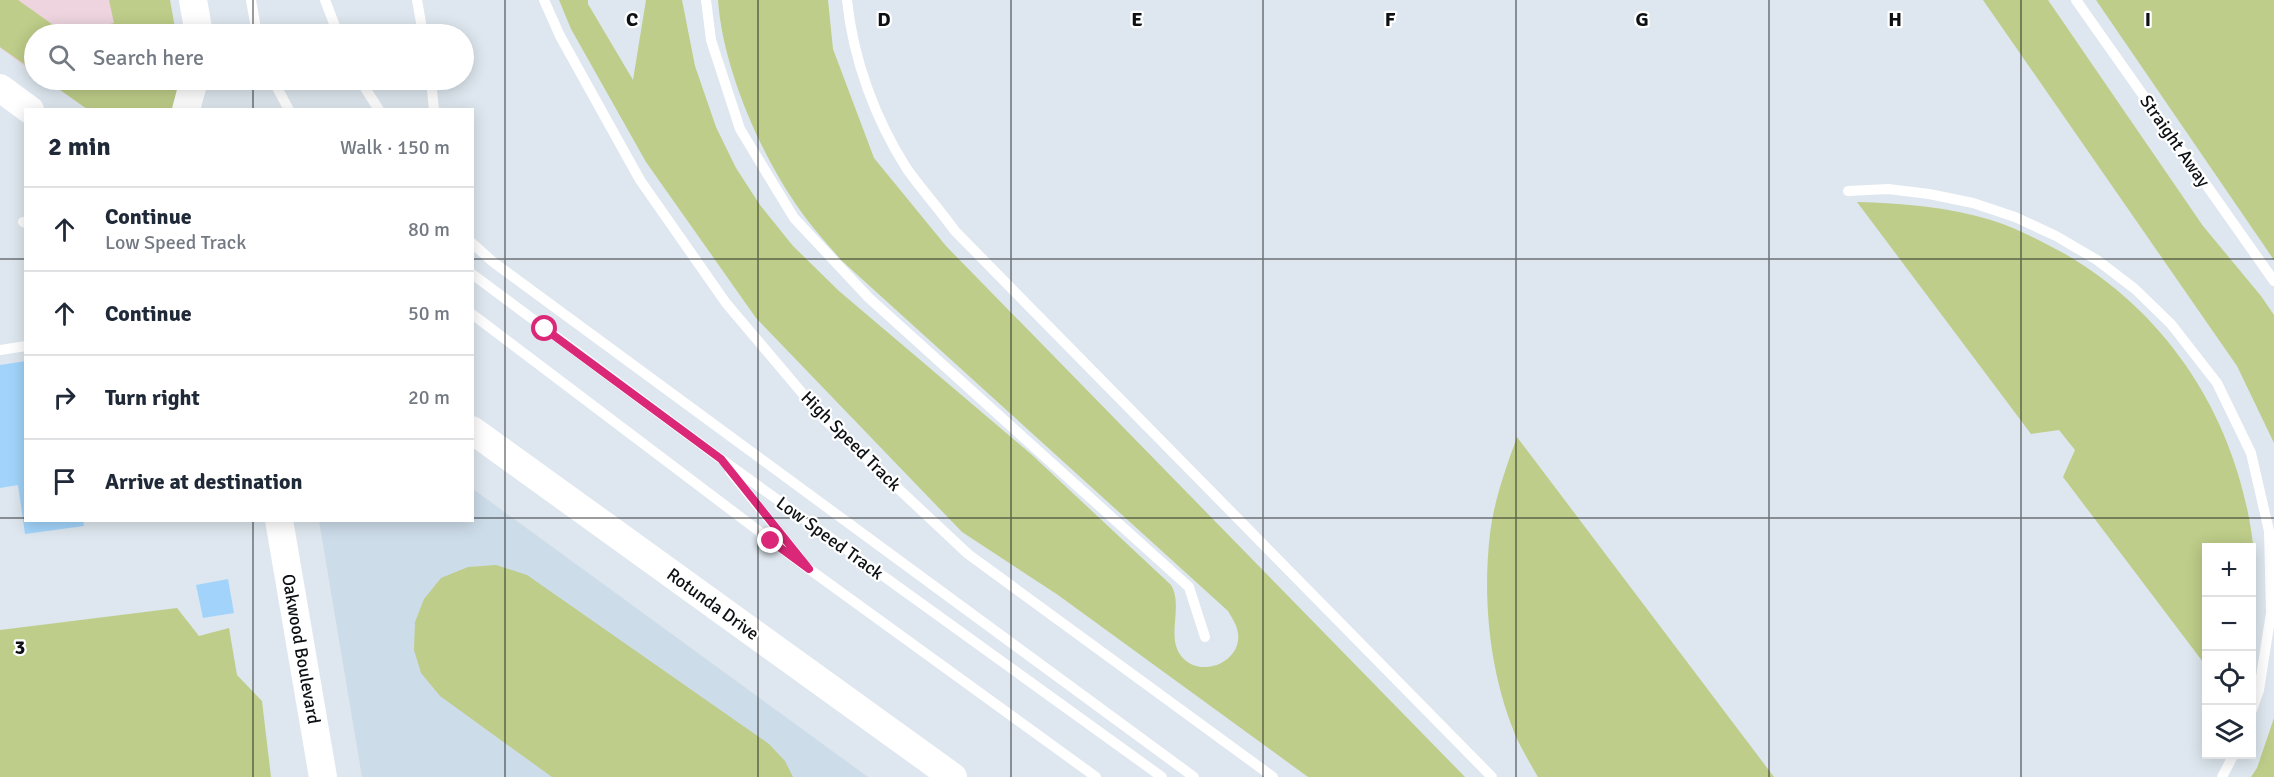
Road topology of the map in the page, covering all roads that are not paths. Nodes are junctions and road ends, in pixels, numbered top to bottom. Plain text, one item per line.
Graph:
1 (193, 0) edge
2 (251, 0) edge
3 (325, 0) edge
4 (417, 0) edge
5 (544, 0) edge
6 (706, 0) edge
7 (847, 0) edge
8 (2076, 0) edge
9 (197, 24) edge
10 (255, 24) edge
11 (334, 24) edge
12 (421, 24) edge
13 (0, 88) edge
14 (191, 90) edge
15 (207, 90) edge
16 (278, 90) edge
17 (366, 90) edge
18 (432, 90) edge
19 (27, 108) edge
20 (187, 108) edge
21 (210, 108) edge
22 (288, 108) edge
23 (378, 108) edge
24 (434, 108) edge
25 (1848, 191) dead end
26 (474, 245) edge
27 (474, 275) edge
28 (2274, 281) edge
29 (474, 316) edge
30 (24, 346) edge
31 (0, 350) edge
32 (474, 431) edge
33 (721, 459) junction
34 (279, 522) edge
35 (809, 569) junction
36 (1205, 637) dead end
37 (2254, 705) edge
38 (2231, 759) edge
39 (323, 777) edge
40 (953, 777) edge
41 (1096, 777) edge
42 (1162, 777) edge
43 (1194, 777) edge
44 (1273, 777) edge
45 (1492, 777) edge
46 (2222, 777) edge

1 - 9 main road
2 - 10 lane
3 - 11 lane
4 - 12 lane
5 - 44 lane, High Speed Track
6 - 36 lane
7 - 45 lane
8 - 28 lane, Straight Away
13 - 19 main road
14 - 20 main road
15 - 21 main road
16 - 22 lane
17 - 23 lane
18 - 24 lane
25 - 37 lane
26 - 43 lane
27 - 33 lane, Low Speed Track
29 - 35 lane
30 - 31 lane
32 - 40 main road, Rotunda Drive
33 - 35 lane
33 - 42 lane, Low Speed Track
34 - 39 main road, Oakwood Boulevard
35 - 41 lane
38 - 46 lane

